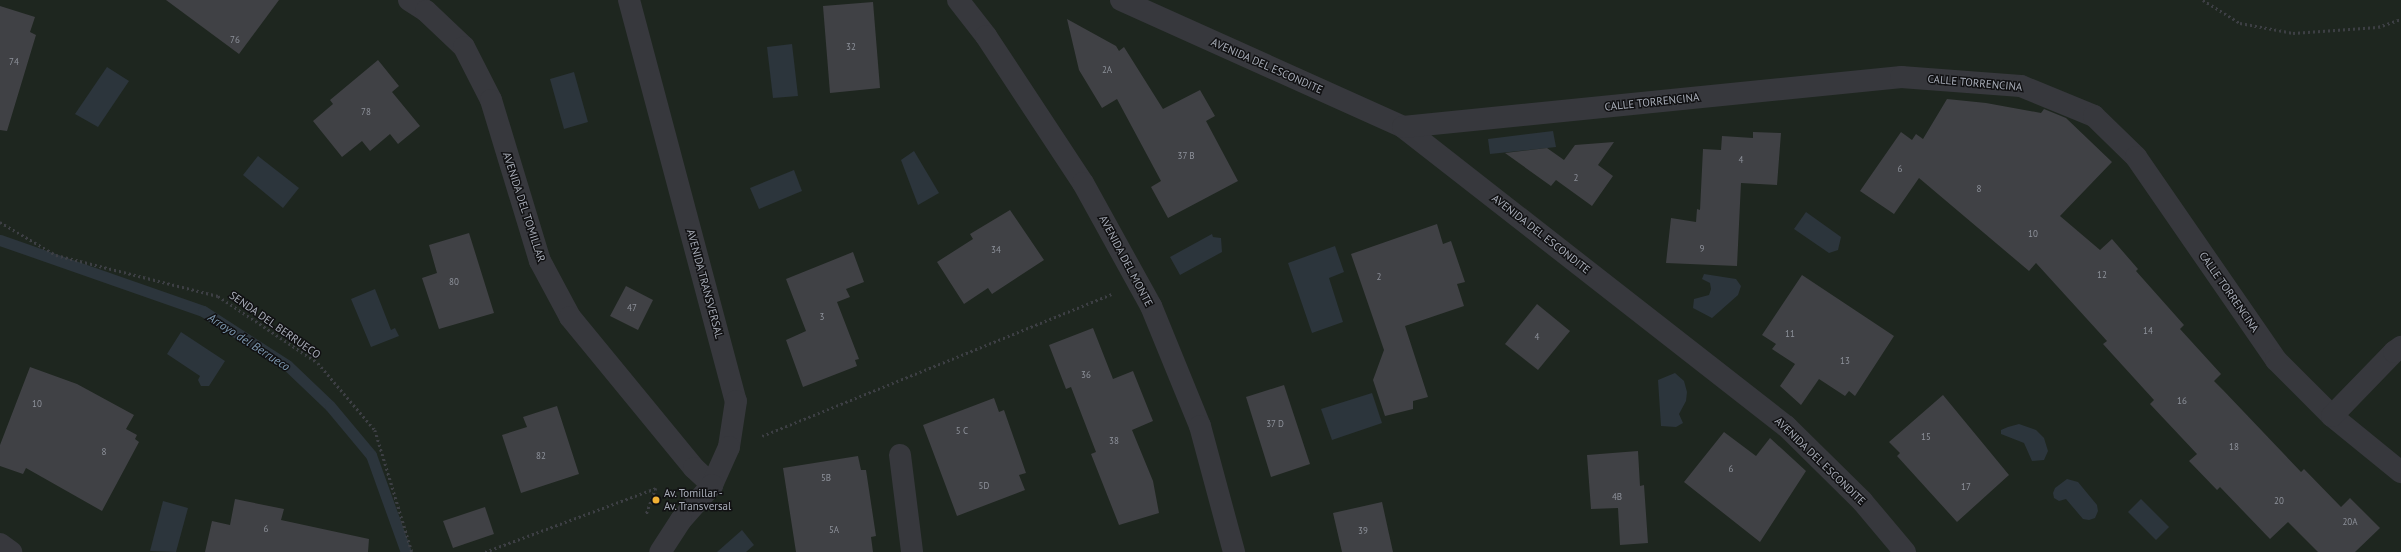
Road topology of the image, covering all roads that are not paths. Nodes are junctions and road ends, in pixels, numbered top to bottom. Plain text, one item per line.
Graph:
1 (410, 0) edge
2 (629, 0) edge
3 (958, 0) edge
4 (1121, 0) edge
5 (1403, 127) junction
6 (2401, 347) edge
7 (2332, 416) junction
8 (900, 455) dead end
9 (2401, 472) edge
10 (712, 485) junction
11 (0, 544) edge
12 (0, 550) edge
13 (10, 552) edge
14 (660, 552) edge
15 (912, 552) edge
16 (1234, 552) edge
17 (1905, 552) edge

1 - 10 street, AVENIDA DEL TOMILLAR
2 - 10 street, AVENIDA TRANSVERSAL
3 - 16 street, AVENIDA DEL MONTE
4 - 5 street, AVENIDA DEL ESCONDITE
5 - 7 street, CALLE TORRENCINA
5 - 17 street, AVENIDA DEL ESCONDITE
6 - 7 street
7 - 9 street, CALLE TORRENCINA
8 - 15 street
10 - 14 street, AVENIDA TRANSVERSAL
11 - 13 street
12 - 13 street

